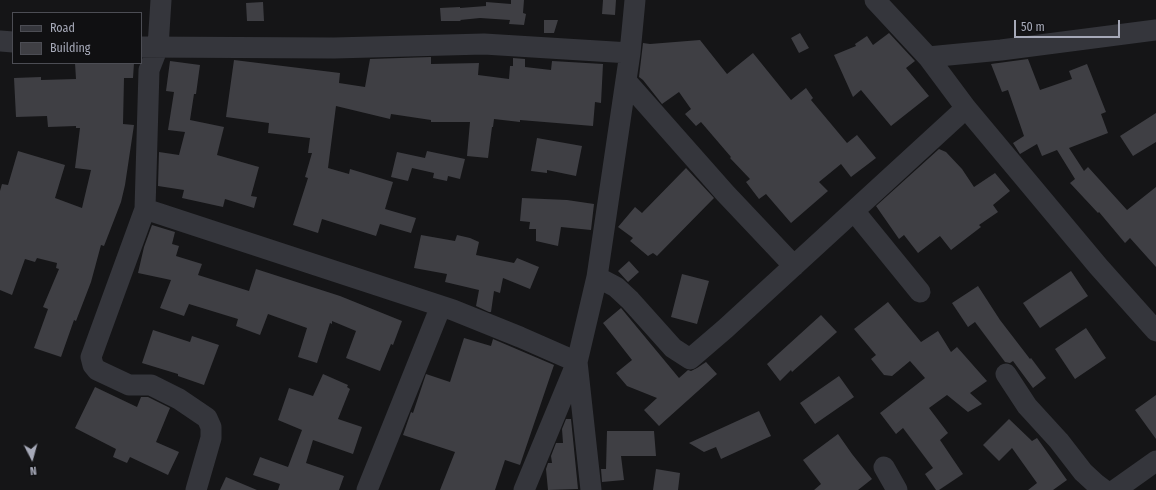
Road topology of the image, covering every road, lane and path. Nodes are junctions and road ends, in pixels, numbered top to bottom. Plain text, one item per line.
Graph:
1 (161, 0) edge
2 (635, 0) edge
3 (875, 0) edge
4 (1156, 30) edge
5 (0, 41) edge
6 (12, 42) edge
7 (149, 47) edge
8 (630, 53) junction
9 (928, 57) junction
10 (626, 81) junction
11 (966, 108) junction
12 (145, 210) junction
13 (854, 211) junction
14 (794, 266) junction
15 (597, 276) junction
16 (920, 292) dead end
17 (441, 306) junction
18 (1156, 331) edge
19 (577, 362) junction
20 (1006, 374) dead end
21 (1156, 461) edge
22 (884, 467) dead end
23 (196, 490) edge
24 (367, 490) edge
25 (524, 490) edge
26 (591, 490) edge
27 (897, 490) edge
28 (1104, 490) edge
29 (1115, 490) edge

1 - 7 street
2 - 8 street
3 - 9 street
4 - 9 street
5 - 6 street
7 - 8 street
7 - 12 street
8 - 10 street
9 - 11 street
10 - 14 street
10 - 15 street
11 - 13 street
11 - 18 street
12 - 17 street
12 - 23 street
13 - 14 street
13 - 16 street
14 - 15 street
15 - 19 street
17 - 19 street
17 - 24 street
19 - 25 street
19 - 26 street
20 - 28 street
21 - 29 street
22 - 27 street

